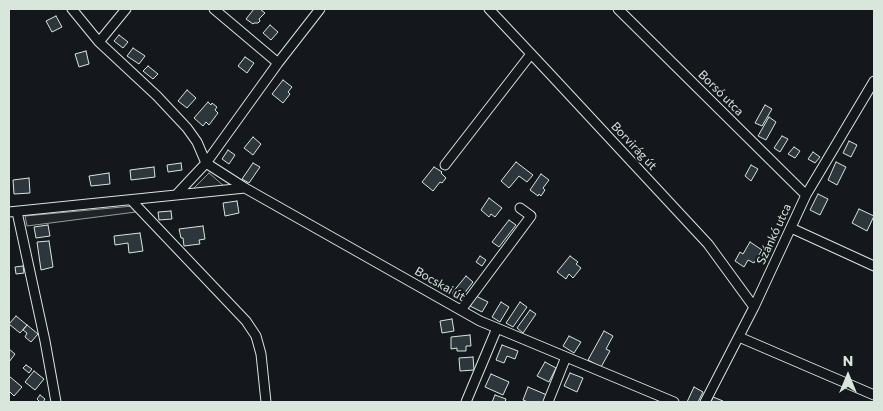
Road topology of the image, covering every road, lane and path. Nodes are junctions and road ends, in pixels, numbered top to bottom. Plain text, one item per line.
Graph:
1 (72, 9) edge
2 (126, 9) edge
3 (214, 9) edge
4 (320, 9) edge
5 (489, 9) edge
6 (618, 9) edge
7 (99, 42) junction
8 (532, 54) junction
9 (278, 62) junction
10 (874, 81) edge
11 (206, 163) junction
12 (445, 165) dead end
13 (245, 188) junction
14 (176, 195) junction
15 (806, 195) junction
16 (131, 200) junction
17 (520, 208) dead end
18 (13, 212) edge
19 (791, 228) junction
20 (874, 266) edge
21 (754, 307) junction
22 (461, 310) junction
23 (497, 328) junction
24 (738, 337) junction
25 (566, 357) junction
26 (874, 395) edge
27 (56, 402) edge
28 (266, 402) edge
29 (466, 402) edge
30 (548, 402) edge
31 (674, 402) edge
32 (704, 402) edge

1 - 7 street
2 - 7 street
3 - 9 street
4 - 9 street
5 - 8 street, Borvirág út
6 - 15 street, Borsó utca
7 - 11 street
8 - 12 street
8 - 21 street, Borvirág út
9 - 11 street
10 - 15 street, Szánkó utca
11 - 13 street, Bocskai út
11 - 14 street
13 - 14 street
13 - 22 street, Bocskai út
14 - 16 street
15 - 19 street, Szánkó utca
16 - 18 street
16 - 28 street
17 - 22 street
18 - 27 street
19 - 20 street
19 - 21 street, Szánkó utca
21 - 24 street, Szánkó utca
22 - 23 street, Bocskai út
23 - 25 street, Bocskai út
23 - 29 street
24 - 26 street
24 - 32 street, Szánkó utca
25 - 30 street
25 - 31 street, Bocskai út

